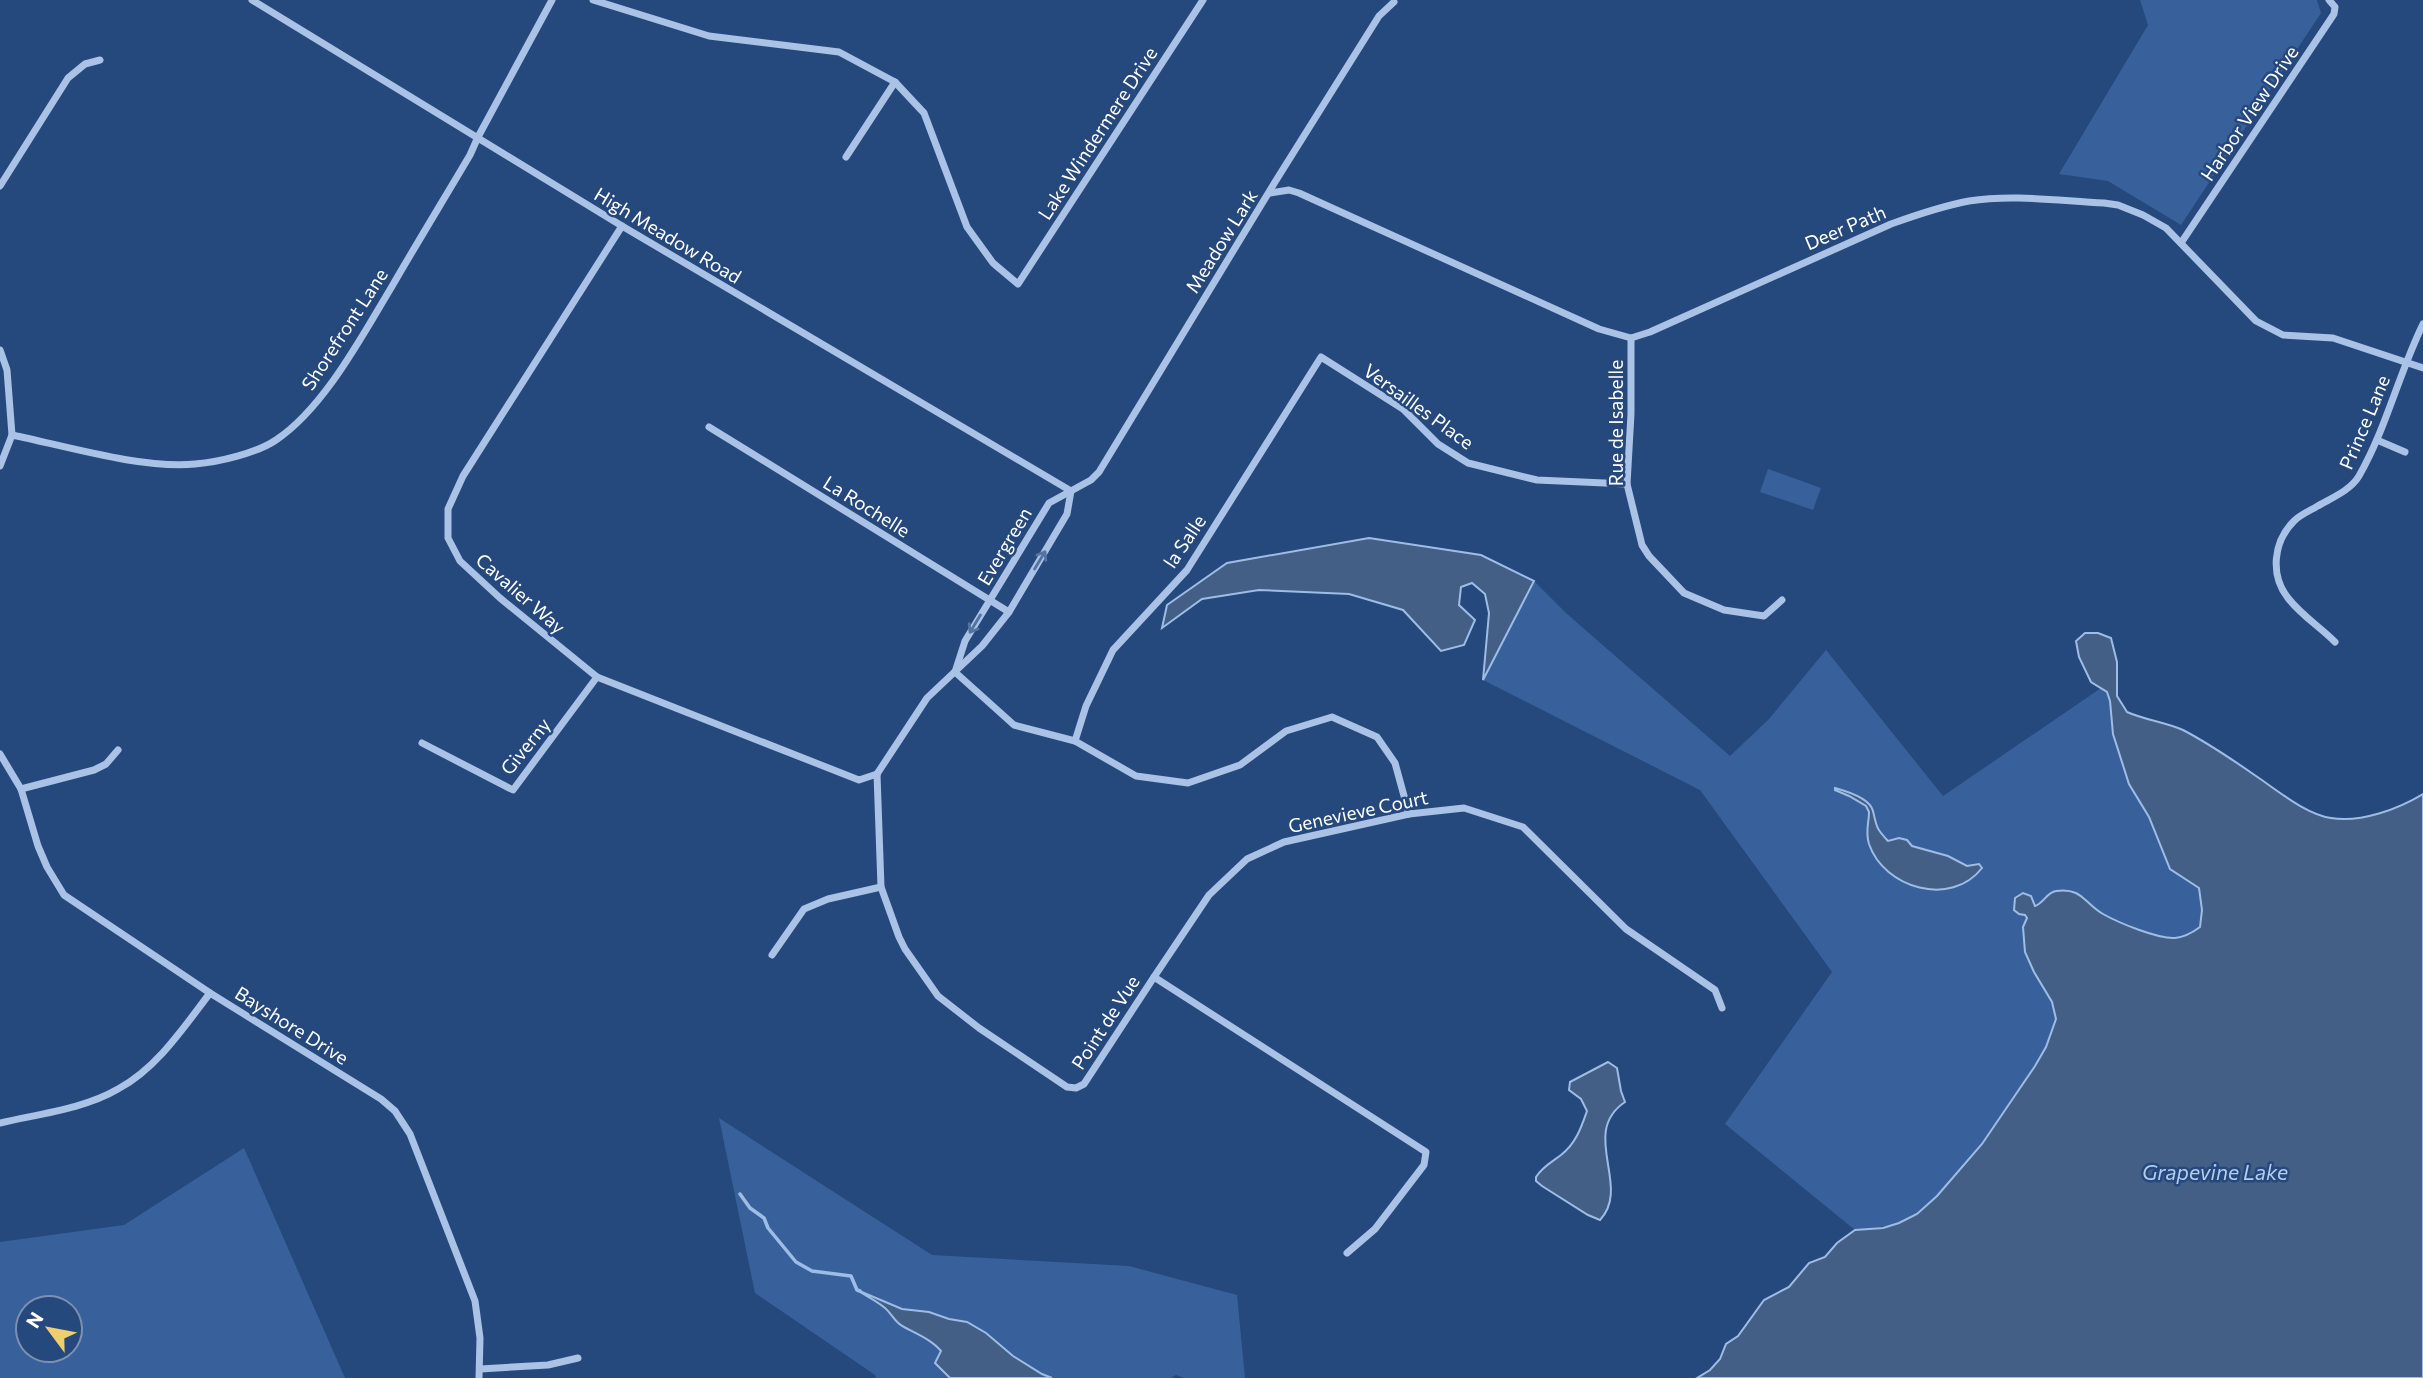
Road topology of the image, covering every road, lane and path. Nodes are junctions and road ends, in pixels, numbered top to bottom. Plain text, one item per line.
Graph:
1 (252, 0) edge
2 (552, 0) edge
3 (593, 0) edge
4 (1203, 0) edge
5 (2329, 0) edge
6 (1394, 2) dead end
7 (100, 60) dead end
8 (895, 82) junction
9 (478, 137) junction
10 (846, 157) dead end
11 (0, 186) edge
12 (1270, 193) junction
13 (622, 226) junction
14 (2181, 243) junction
15 (2423, 324) edge
16 (1631, 338) junction
17 (0, 350) edge
18 (1321, 357) joint
19 (2406, 361) junction
20 (2423, 368) edge
21 (709, 427) dead end
22 (12, 435) junction
23 (2376, 440) junction
24 (2404, 452) dead end
25 (0, 466) edge
26 (1627, 484) junction
27 (1071, 491) junction
28 (990, 600) junction
29 (1782, 600) dead end
30 (1009, 612) junction
31 (2335, 642) dead end
32 (955, 672) junction
33 (597, 677) junction
34 (1075, 741) junction
35 (422, 743) dead end
36 (118, 750) dead end
37 (0, 754) edge
38 (877, 774) junction
39 (21, 789) junction
40 (1409, 814) junction
41 (881, 887) junction
42 (772, 955) dead end
43 (1154, 977) junction
44 (210, 993) junction
45 (1722, 1008) dead end
46 (0, 1123) edge
47 (1347, 1253) dead end
48 (578, 1358) dead end
49 (480, 1369) junction
50 (479, 1378) edge

1 - 9 street, High Meadow Road
2 - 9 street, Shorefront Lane
3 - 8 street
4 - 8 street, Lake Windermere Drive
5 - 14 street, Harbor View Drive
6 - 12 street, Meadow Lark
7 - 11 street
8 - 10 street
9 - 13 street, High Meadow Road
9 - 22 street, Shorefront Lane
12 - 16 street
12 - 27 street, Meadow Lark
13 - 27 street, High Meadow Road
13 - 33 street, Cavalier Way
14 - 16 street, Deer Path
14 - 19 street, Deer Path
15 - 19 street, Prince Lane
16 - 26 street, Rue de Isabelle
17 - 22 street
18 - 26 street, Versailles Place
18 - 34 street, la Salle
19 - 20 street, Deer Path
19 - 23 street, Prince Lane
21 - 28 street, La Rochelle
22 - 25 street
23 - 24 street
23 - 31 street, Prince Lane
26 - 29 street, Rue de Isabelle
27 - 28 street, Evergreen
30 -> 27 street, Evergreen
28 - 30 street, La Rochelle
28 -> 32 street, Evergreen
30 - 32 street, Evergreen
32 - 34 street
32 - 38 street, Evergreen
33 - 35 street, Giverny
33 - 38 street, Cavalier Way
34 - 40 street
36 - 39 street
37 - 39 street, Bayshore Drive
38 - 41 street, Point de Vue
39 - 44 street, Bayshore Drive
40 - 43 street, Genevieve Court
40 - 45 street, Genevieve Court
41 - 42 street
41 - 43 street, Point de Vue
43 - 47 street, Point de Vue
44 - 46 street
44 - 49 street, Bayshore Drive
48 - 49 street
49 - 50 street, Bayshore Drive

